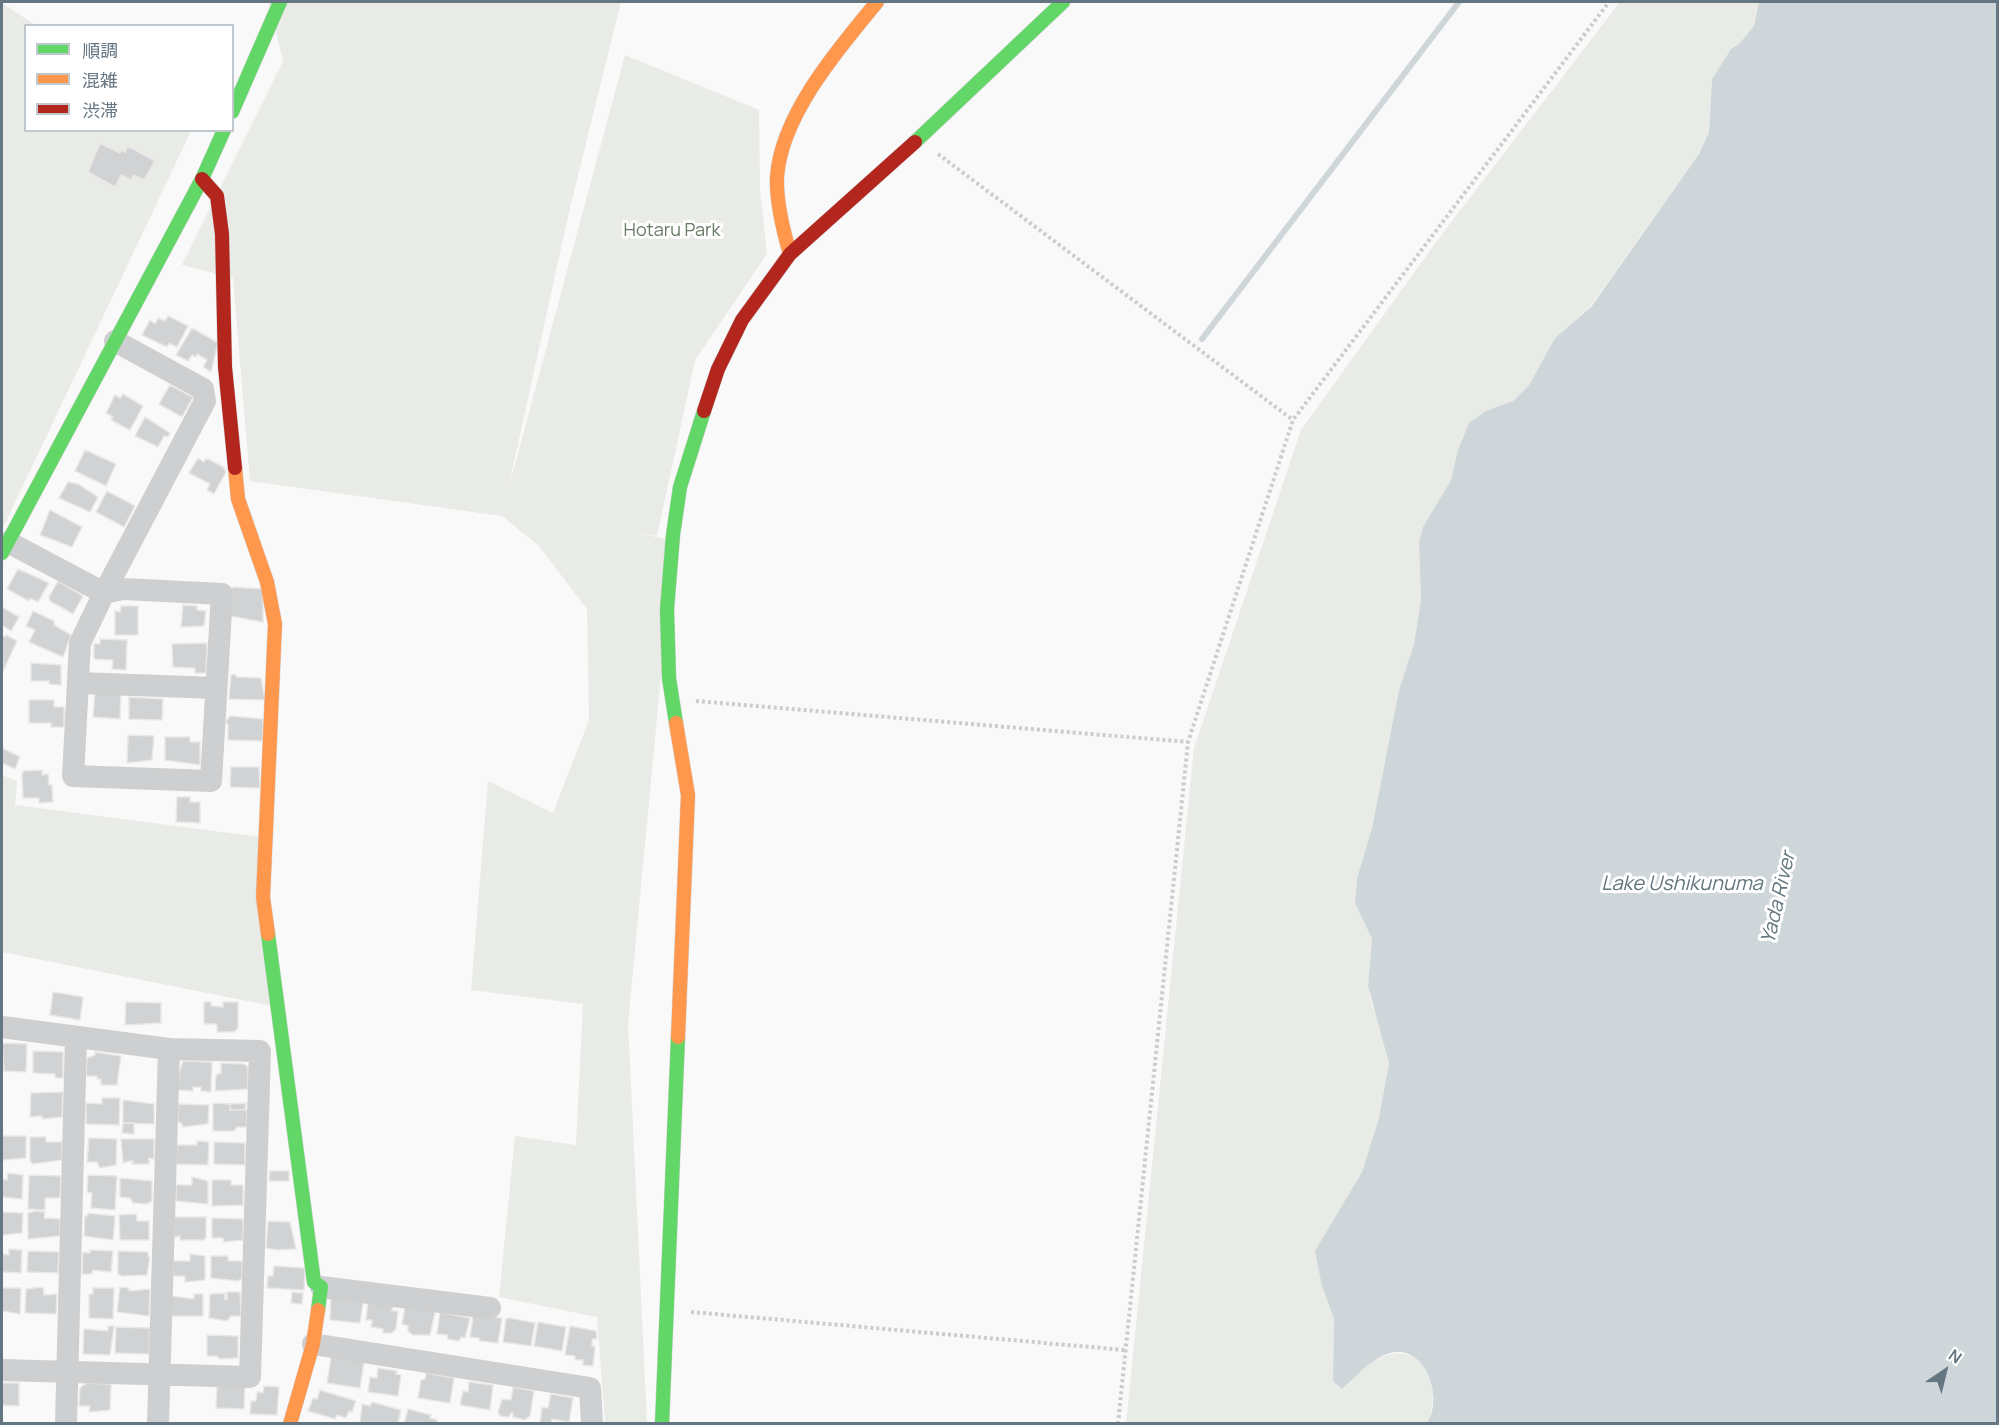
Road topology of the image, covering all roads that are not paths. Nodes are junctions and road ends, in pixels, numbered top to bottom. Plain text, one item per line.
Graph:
1 (280, 2) edge
2 (876, 2) edge
3 (1063, 2) edge
4 (234, 107) edge
5 (223, 132) edge
6 (202, 179) junction
7 (790, 254) junction
8 (115, 342) junction
9 (5, 547) edge
10 (104, 593) junction
11 (78, 683) junction
12 (216, 688) junction
13 (2, 1028) edge
14 (76, 1037) junction
15 (169, 1049) junction
16 (321, 1287) junction
17 (490, 1308) dead end
18 (313, 1344) junction
19 (2, 1370) edge
20 (67, 1371) junction
21 (159, 1373) junction
22 (291, 1423) edge
23 (66, 1424) edge
24 (158, 1424) edge
25 (592, 1424) edge
26 (662, 1424) edge

1 - 4 street
2 - 7 street
3 - 7 street
5 - 6 street
6 - 8 street
6 - 16 street
7 - 26 street
8 - 9 street
8 - 10 street
9 - 10 street
10 - 11 street
10 - 12 street
11 - 12 street
11 - 12 street
13 - 14 street
14 - 15 street
14 - 20 street
15 - 21 street
15 - 21 street
16 - 17 street
16 - 18 street
18 - 22 street
18 - 25 street
19 - 20 street
20 - 21 street
20 - 23 street
21 - 24 street

